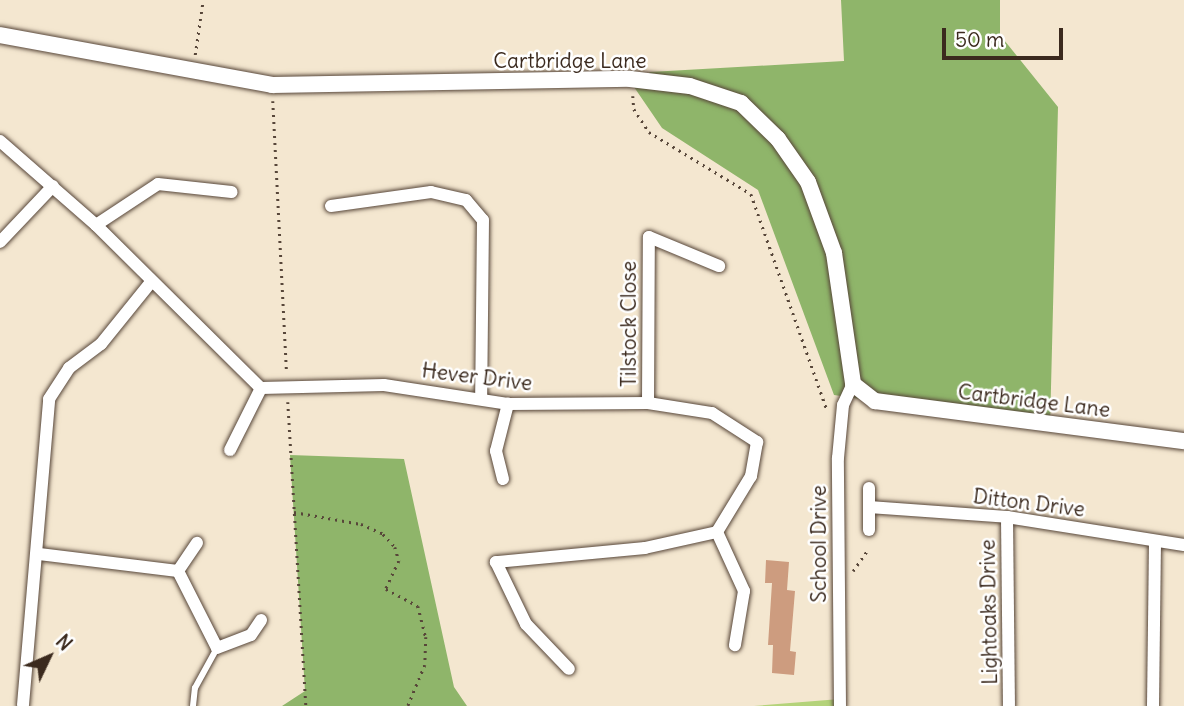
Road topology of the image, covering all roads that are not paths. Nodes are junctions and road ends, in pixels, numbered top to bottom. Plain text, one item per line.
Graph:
1 (0, 35) edge
2 (0, 141) edge
3 (53, 186) junction
4 (232, 192) dead end
5 (331, 206) dead end
6 (96, 225) junction
7 (0, 242) edge
8 (719, 266) dead end
9 (151, 282) junction
10 (853, 384) junction
11 (261, 388) junction
12 (481, 398) junction
13 (648, 403) junction
14 (508, 404) junction
15 (1184, 441) edge
16 (230, 450) dead end
17 (503, 479) dead end
18 (869, 488) dead end
19 (869, 507) junction
20 (1007, 517) junction
21 (869, 530) dead end
22 (718, 532) junction
23 (1155, 541) junction
24 (197, 543) dead end
25 (1184, 545) edge
26 (39, 554) junction
27 (178, 571) junction
28 (261, 620) dead end
29 (735, 645) dead end
30 (217, 648) junction
31 (569, 669) dead end
32 (23, 705) edge
33 (193, 706) edge
34 (840, 706) edge
35 (1009, 706) edge
36 (1153, 706) edge

1 - 10 street, Cartbridge Lane
2 - 3 street
3 - 6 street
3 - 7 street
4 - 6 street
5 - 12 street
6 - 9 street
8 - 13 street, Tilstock Close
9 - 11 street
9 - 26 street
10 - 15 street, Cartbridge Lane
10 - 34 street, School Drive
11 - 12 street, Hever Drive
11 - 16 street
12 - 14 street, Hever Drive
13 - 14 street, Hever Drive
13 - 22 street, Hever Drive
14 - 17 street
18 - 19 street
19 - 20 street, Ditton Drive
19 - 21 street
20 - 23 street, Ditton Drive
20 - 35 street, Lightoaks Drive
22 - 29 street
22 - 31 street
23 - 25 street, Ditton Drive
23 - 36 street
24 - 27 street
26 - 27 street
26 - 32 street
27 - 30 street
28 - 30 street
30 - 33 lane

